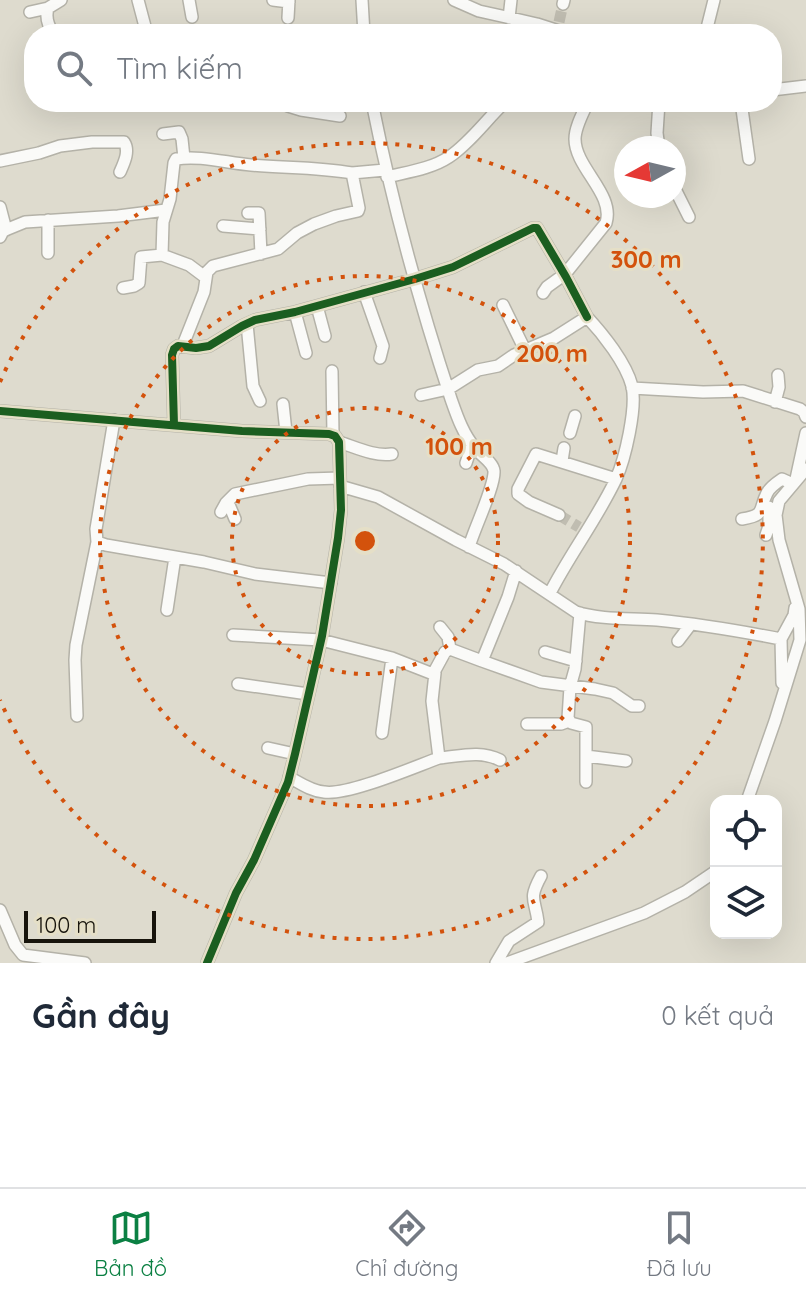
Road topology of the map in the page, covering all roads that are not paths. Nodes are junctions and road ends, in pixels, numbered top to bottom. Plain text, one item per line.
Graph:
1 (61, 0) edge
2 (138, 0) edge
3 (189, 0) edge
4 (273, 0) edge
5 (362, 0) edge
6 (454, 0) edge
7 (511, 0) edge
8 (714, 0) edge
9 (289, 1) edge
10 (48, 8) junction
11 (30, 12) dead end
12 (192, 17) dead end
13 (288, 18) dead end
14 (509, 18) junction
15 (48, 24) edge
16 (144, 24) edge
17 (363, 24) edge
18 (526, 24) edge
19 (708, 24) edge
20 (806, 86) edge
21 (782, 89) edge
22 (326, 112) edge
23 (374, 112) edge
24 (495, 112) edge
25 (584, 112) edge
26 (658, 112) edge
27 (742, 112) edge
28 (340, 116) dead end
29 (163, 134) dead end
30 (657, 136) edge
31 (184, 158) junction
32 (749, 159) dead end
33 (0, 161) edge
34 (120, 172) dead end
35 (352, 173) junction
36 (386, 174) junction
37 (0, 207) edge
38 (684, 208) edge
39 (166, 210) junction
40 (248, 213) dead end
41 (689, 217) dead end
42 (48, 220) junction
43 (223, 226) dead end
44 (260, 229) junction
45 (3, 234) edge
46 (48, 253) dead end
47 (261, 254) junction
48 (162, 255) junction
49 (565, 274) junction
50 (205, 277) junction
51 (415, 279) junction
52 (123, 288) dead end
53 (364, 292) junction
54 (543, 293) dead end
55 (503, 305) dead end
56 (317, 306) junction
57 (295, 312) junction
58 (587, 317) junction
59 (247, 324) junction
60 (325, 336) dead end
61 (183, 345) junction
62 (525, 350) junction
63 (306, 353) dead end
64 (380, 358) dead end
65 (332, 371) dead end
66 (778, 375) dead end
67 (632, 388) junction
68 (448, 389) junction
69 (421, 395) dead end
70 (260, 401) dead end
71 (775, 402) junction
72 (283, 404) dead end
73 (0, 411) edge
74 (575, 416) dead end
75 (806, 417) edge
76 (114, 420) junction
77 (174, 425) junction
78 (286, 432) junction
79 (570, 433) dead end
80 (806, 433) edge
81 (336, 438) junction
82 (472, 445) junction
83 (392, 454) dead end
84 (466, 463) dead end
85 (806, 469) edge
86 (616, 479) junction
87 (340, 482) junction
88 (792, 485) junction
89 (559, 515) tunnel mouth
90 (235, 519) dead end
91 (742, 519) dead end
92 (766, 535) dead end
93 (97, 542) junction
94 (469, 547) junction
95 (175, 557) junction
96 (516, 571) junction
97 (331, 583) junction
98 (550, 593) junction
99 (795, 594) junction
100 (167, 610) dead end
101 (580, 613) junction
102 (691, 624) junction
103 (440, 627) dead end
104 (233, 635) dead end
105 (781, 639) junction
106 (321, 640) junction
107 (678, 641) dead end
108 (450, 649) junction
109 (545, 652) dead end
110 (392, 658) junction
111 (482, 661) junction
112 (576, 661) junction
113 (435, 673) junction
114 (238, 684) dead end
115 (570, 687) junction
116 (308, 694) junction
117 (782, 700) junction
118 (639, 706) dead end
119 (77, 716) dead end
120 (569, 721) junction
121 (527, 724) dead end
122 (382, 733) dead end
123 (268, 748) dead end
124 (295, 754) junction
125 (586, 756) junction
126 (439, 758) junction
127 (500, 760) dead end
128 (626, 761) dead end
129 (289, 777) junction
130 (586, 782) dead end
131 (749, 795) edge
132 (710, 875) edge
133 (541, 876) dead end
134 (0, 910) edge
135 (85, 963) edge
136 (207, 963) edge
137 (496, 963) edge
138 (507, 963) edge

1 - 10 street
2 - 16 street
3 - 12 street
4 - 9 street
5 - 17 street
6 - 14 street
7 - 14 street
8 - 19 street
9 - 13 street
10 - 11 street
10 - 15 street
14 - 18 street
20 - 21 street
22 - 28 street
23 - 36 street
24 - 36 street
25 - 49 street
26 - 30 street
27 - 32 street
29 - 31 street
31 - 35 street
31 - 39 street
33 - 34 street
35 - 36 street
35 - 47 street
36 - 51 street
37 - 45 street
38 - 41 street
39 - 42 street
39 - 48 street
40 - 44 street
42 - 45 street
42 - 46 street
43 - 44 street
44 - 47 street
47 - 50 street
48 - 50 street
48 - 52 street
49 - 51 street
49 - 54 street
49 - 58 street
50 - 61 street
51 - 53 street
51 - 68 street
53 - 56 street
53 - 64 street
55 - 62 street
56 - 57 street
56 - 60 street
57 - 59 street
57 - 63 street
58 - 62 street
58 - 67 street
59 - 61 street
59 - 70 street
61 - 77 street
62 - 68 street
65 - 81 street
66 - 71 street
67 - 71 street
67 - 86 street
68 - 69 street
68 - 82 street
71 - 75 street
72 - 78 street
73 - 76 street
74 - 79 street
76 - 77 street
76 - 93 street
77 - 78 street
78 - 81 street
80 - 88 street
81 - 83 street
81 - 87 street
82 - 84 street
82 - 94 street
85 - 88 street
86 - 89 street
86 - 98 street
87 - 90 street
87 - 94 street
87 - 97 street
88 - 91 street
88 - 92 street
88 - 99 street
93 - 95 street
93 - 119 street
94 - 96 street
95 - 97 street
95 - 100 street
96 - 98 street
96 - 111 street
97 - 106 street
98 - 101 street
99 - 105 street
99 - 117 street
101 - 102 street
101 - 112 street
102 - 105 street
102 - 107 street
103 - 108 street
104 - 106 street
105 - 117 street
106 - 110 street
106 - 116 street
108 - 111 street
108 - 113 street
109 - 112 street
110 - 113 street
110 - 122 street
111 - 115 street
112 - 115 street
113 - 126 street
114 - 116 street
115 - 118 street
115 - 120 street
116 - 124 street
117 - 131 street
120 - 121 street
120 - 125 street
123 - 124 street
124 - 129 street
125 - 128 street
125 - 130 street
126 - 127 street
126 - 129 street
129 - 136 street
132 - 138 street
133 - 137 street
134 - 135 street

